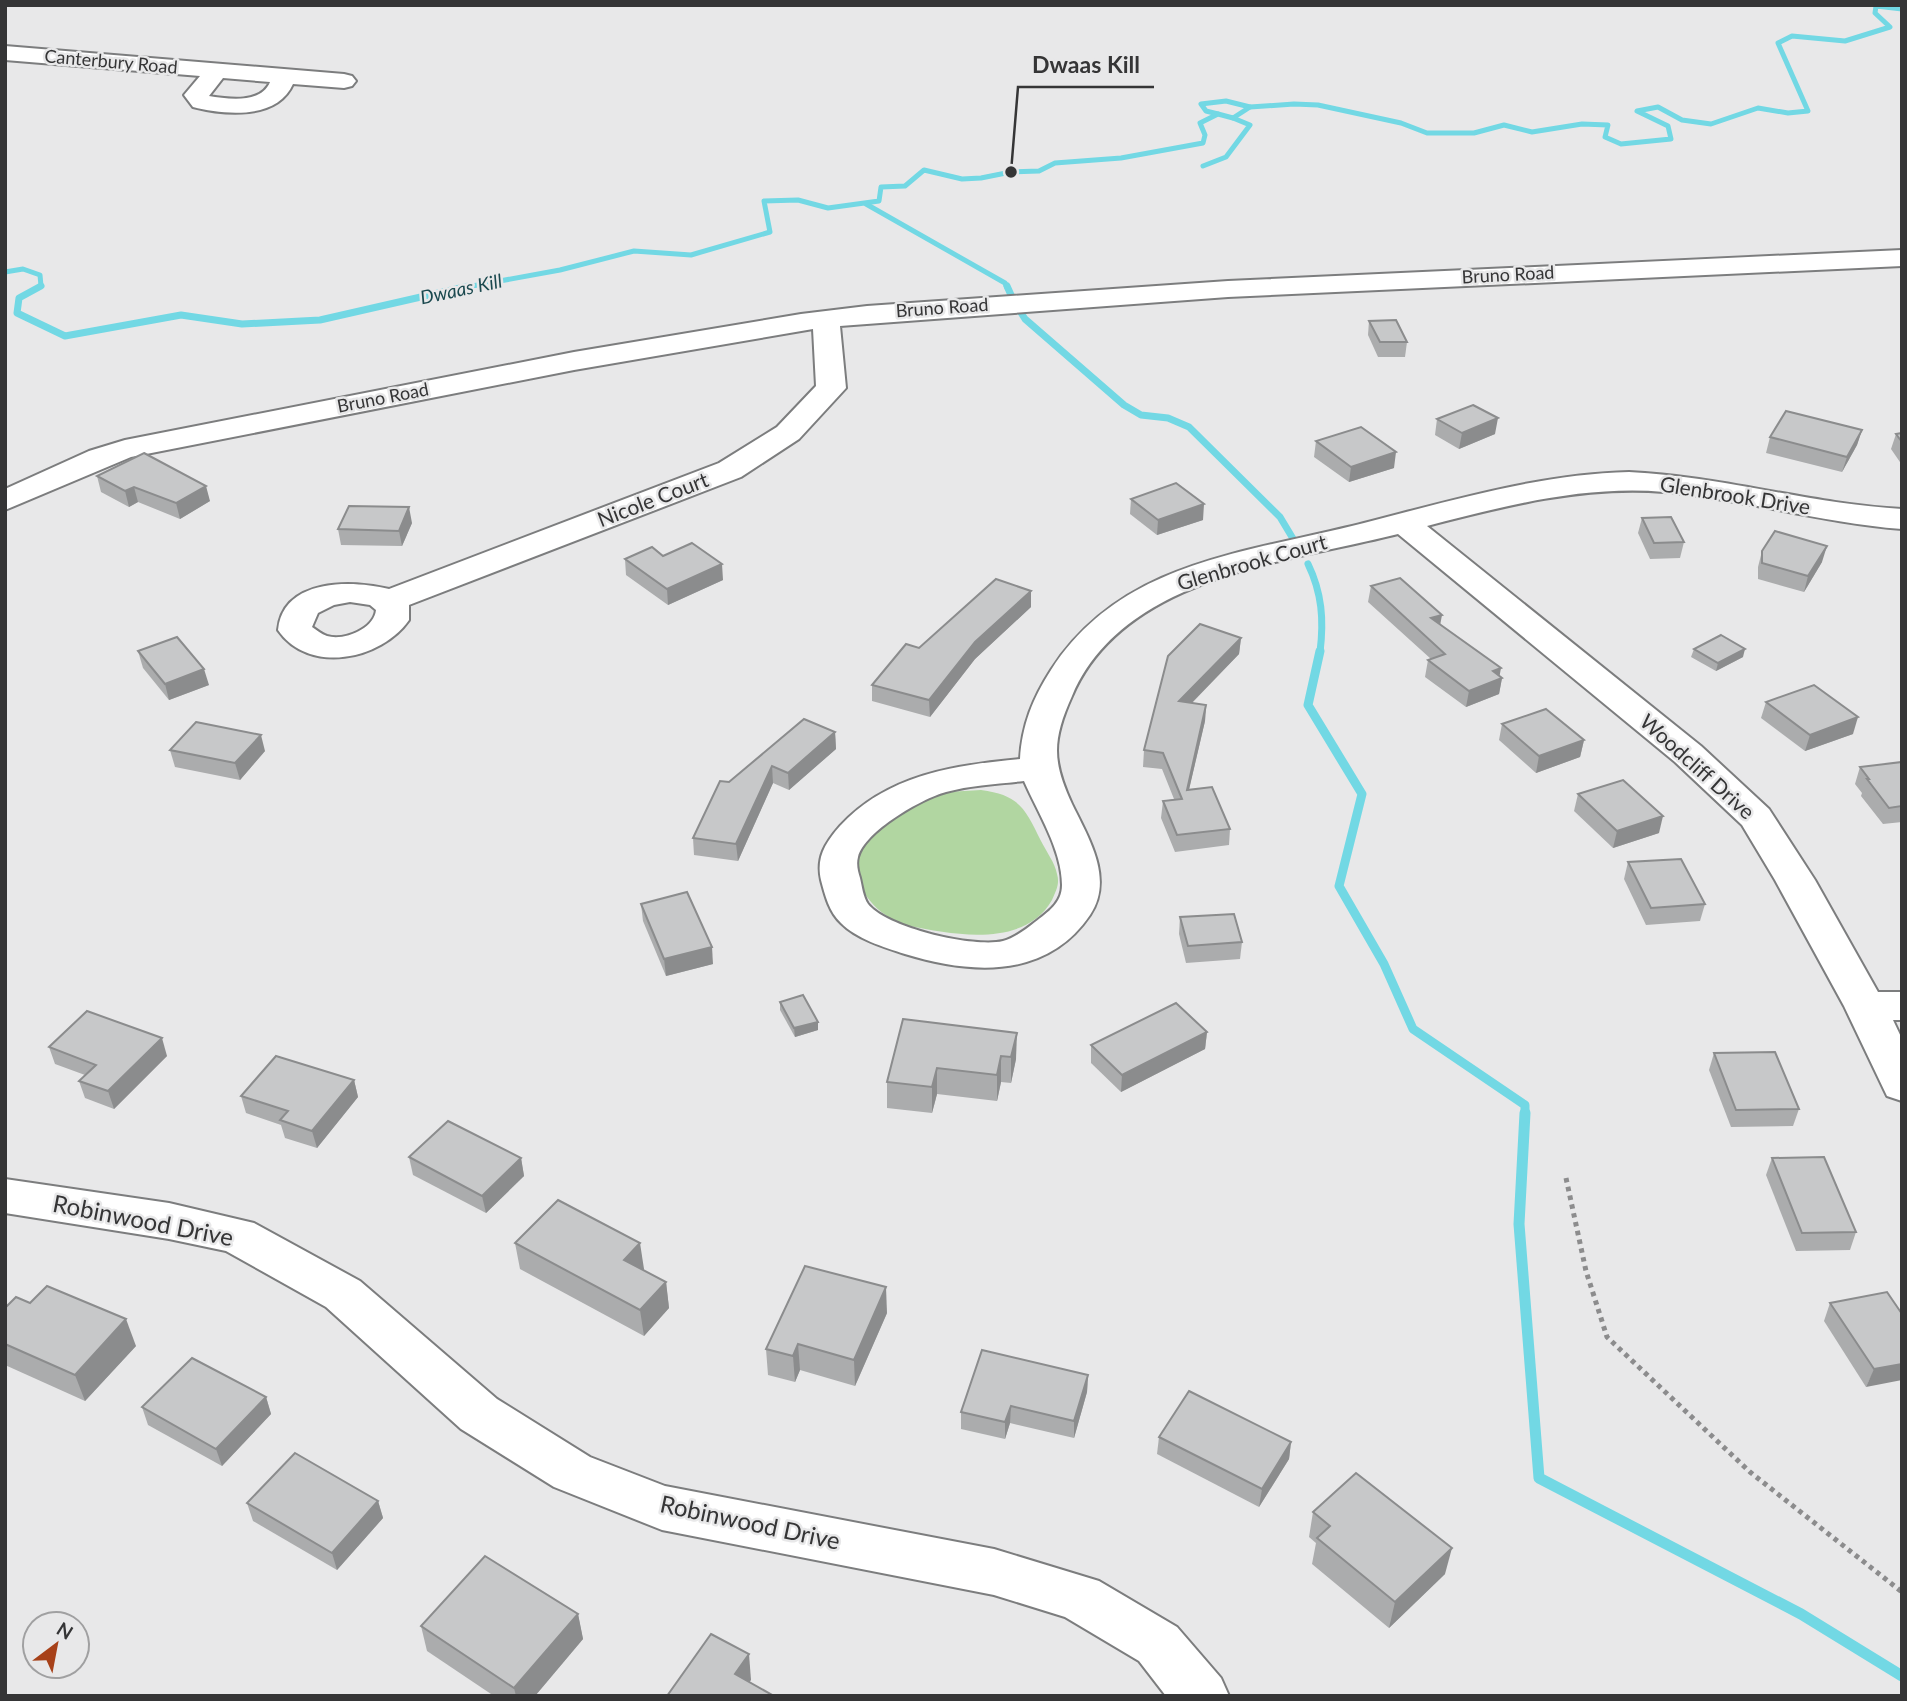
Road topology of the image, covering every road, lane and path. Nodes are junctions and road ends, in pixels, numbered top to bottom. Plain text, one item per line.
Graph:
1 (5, 53) edge
2 (217, 71) junction
3 (283, 74) junction
4 (344, 80) dead end
5 (1902, 258) edge
6 (825, 319) junction
7 (5, 501) edge
8 (1902, 519) edge
9 (1404, 523) junction
10 (388, 601) dead end
11 (1038, 768) junction
12 (1884, 1006) edge
13 (1902, 1085) edge
14 (1566, 1178) dead end
15 (5, 1196) edge
16 (1902, 1592) edge
17 (1201, 1696) edge

1 - 2 street, Canterbury Road
2 - 3 street, Canterbury Road
2 - 3 street, Canterbury Road
3 - 4 street, Canterbury Road
5 - 6 street, Bruno Road
6 - 7 street, Bruno Road
6 - 10 street, Nicole Court
8 - 9 street, Glenbrook Drive
9 - 11 street, Glenbrook Court
9 - 12 street, Woodcliff Drive
11 - 11 street, Glenbrook Court
12 - 13 street, Woodcliff Drive
14 - 16 path
15 - 17 street, Robinwood Drive

